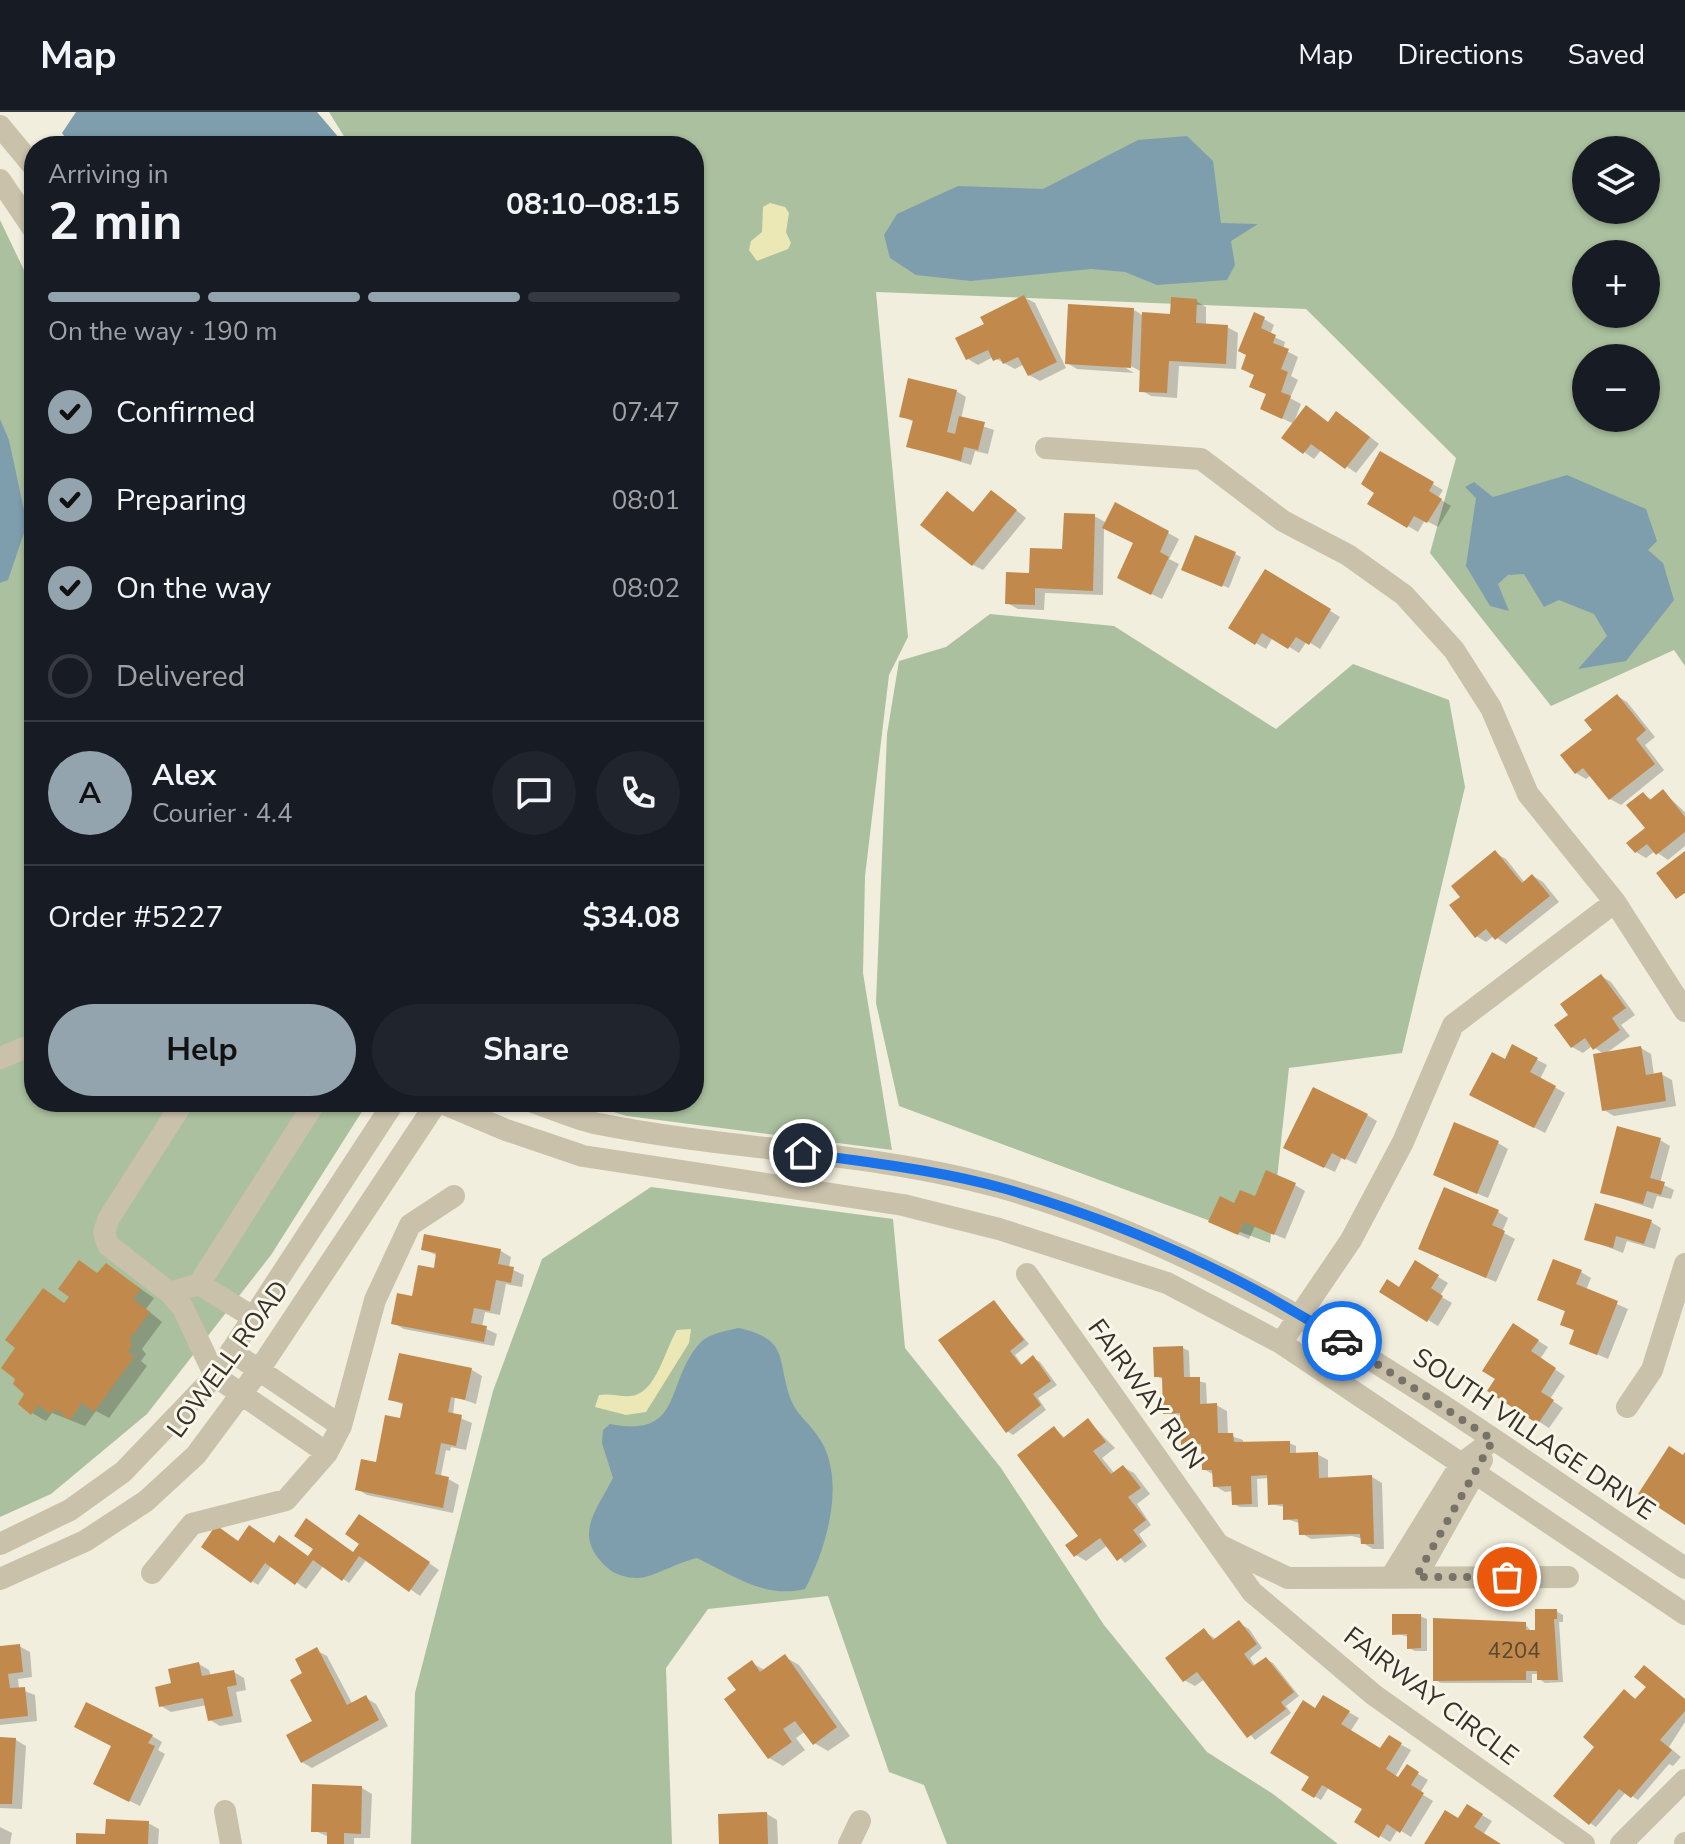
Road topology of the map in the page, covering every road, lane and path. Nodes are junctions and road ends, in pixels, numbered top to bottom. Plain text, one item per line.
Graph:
1 (14, 112) edge
2 (0, 127) edge
3 (24, 155) edge
4 (0, 180) edge
5 (24, 215) edge
6 (1046, 448) dead end
7 (1615, 902) junction
8 (1685, 1011) edge
9 (24, 1048) edge
10 (0, 1058) edge
11 (177, 1112) edge
12 (309, 1112) edge
13 (387, 1112) edge
14 (432, 1112) edge
15 (463, 1112) edge
16 (562, 1112) edge
17 (454, 1196) dead end
18 (1685, 1264) edge
19 (1027, 1274) dead end
20 (199, 1284) junction
21 (170, 1293) junction
22 (1301, 1315) junction
23 (253, 1317) junction
24 (1281, 1343) junction
25 (231, 1351) junction
26 (259, 1370) junction
27 (215, 1376) junction
28 (241, 1394) junction
29 (1627, 1407) dead end
30 (341, 1426) junction
31 (1493, 1440) junction
32 (327, 1453) junction
33 (1468, 1469) junction
34 (3, 1545) edge
35 (1221, 1546) junction
36 (1685, 1568) edge
37 (152, 1573) dead end
38 (1391, 1577) junction
39 (1416, 1577) junction
40 (1568, 1577) dead end
41 (1288, 1578) junction
42 (0, 1579) edge
43 (1275, 1609) junction
44 (1685, 1614) edge
45 (1685, 1780) edge
46 (225, 1811) dead end
47 (860, 1821) dead end
48 (231, 1844) edge
49 (849, 1844) edge
50 (1584, 1844) edge
51 (1621, 1844) edge

1 - 2 street
2 - 3 street
4 - 5 street
6 - 7 street
7 - 8 street
7 - 22 street
9 - 10 street
11 - 21 street
12 - 20 street
13 - 23 street, LOWELL ROAD
14 - 26 street, LOWELL ROAD
15 - 24 street
16 - 22 street, SOUTH VILLAGE DRIVE
17 - 30 street
18 - 29 street
19 - 35 street, FAIRWAY RUN
20 - 21 street
20 - 23 street
21 - 27 street
22 - 24 street
22 - 31 street, SOUTH VILLAGE DRIVE
23 - 25 street, LOWELL ROAD
24 - 33 street
25 - 26 street
25 - 27 street, LOWELL ROAD
26 - 28 street, LOWELL ROAD
26 - 30 street
27 - 28 street
27 - 34 street, LOWELL ROAD
28 - 32 street
28 - 42 street, LOWELL ROAD
30 - 32 street
31 - 33 street
31 - 36 street, SOUTH VILLAGE DRIVE
32 - 37 street
33 - 38 street
33 - 39 street
33 - 44 street
35 - 41 street, FAIRWAY RUN
35 - 43 street, FAIRWAY RUN
38 - 39 street, FAIRWAY RUN
38 - 41 street, FAIRWAY RUN
39 - 40 street, FAIRWAY RUN
41 - 43 street
43 - 50 street, FAIRWAY CIRCLE
45 - 51 street
46 - 48 street
47 - 49 street

